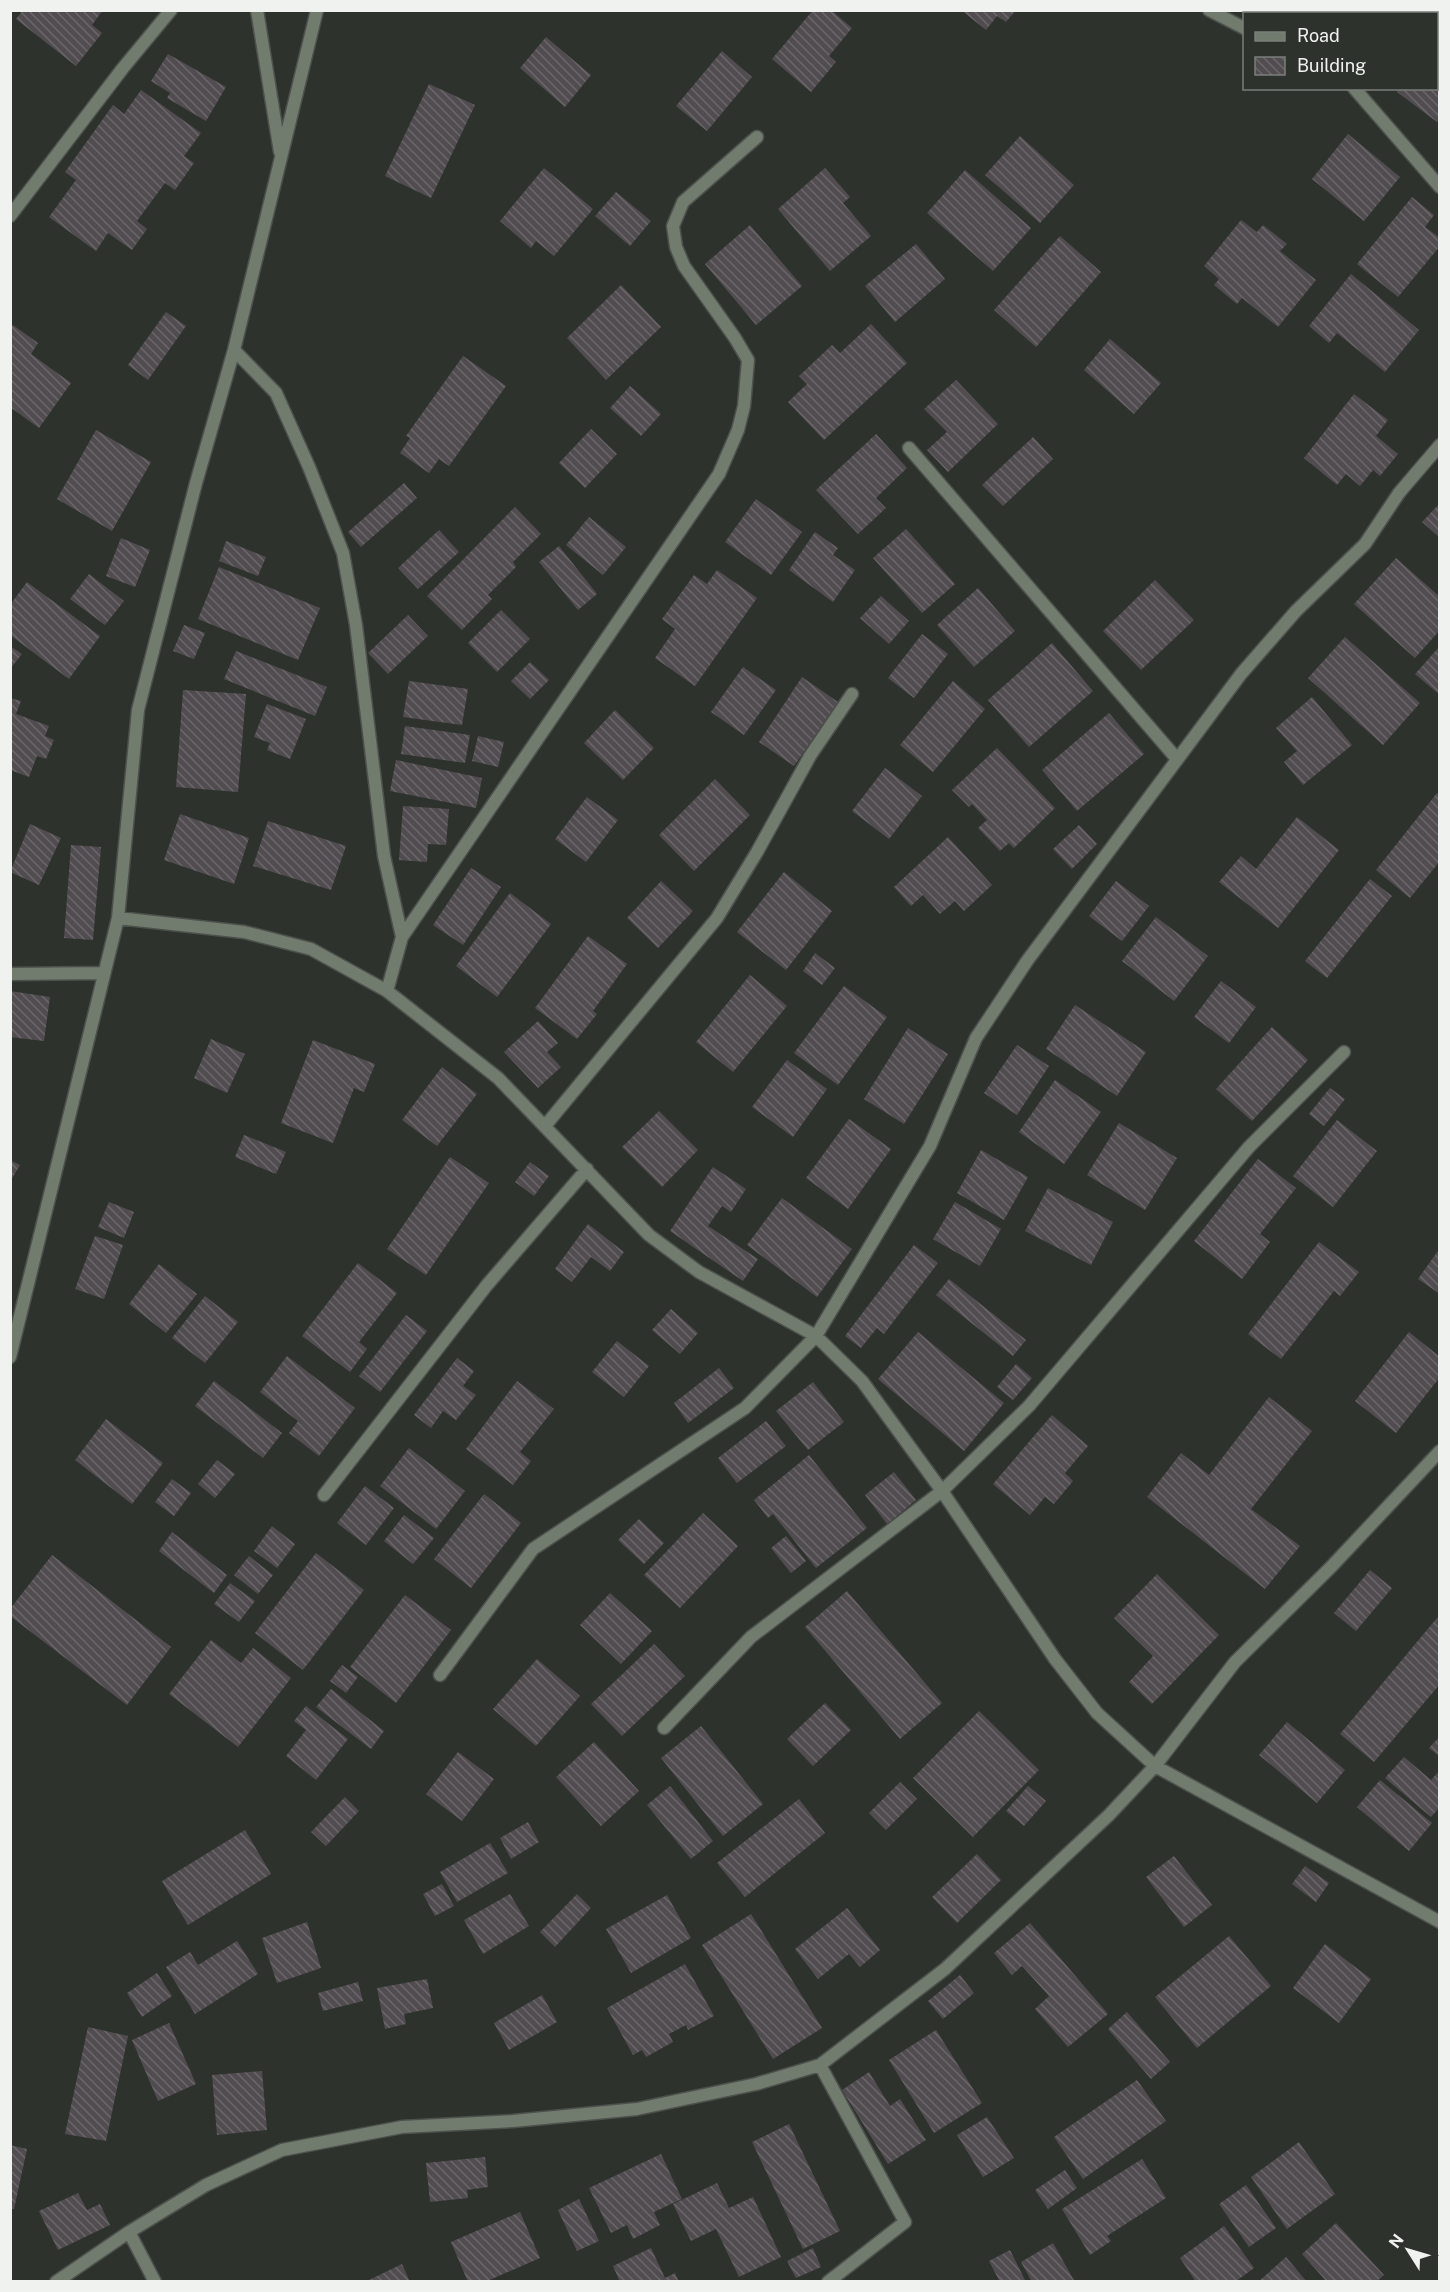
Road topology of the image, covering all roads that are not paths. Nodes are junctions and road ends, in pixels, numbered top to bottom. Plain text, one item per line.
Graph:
1 (171, 10) edge
2 (257, 10) edge
3 (317, 10) edge
4 (1209, 10) edge
5 (1243, 27) edge
6 (1356, 90) edge
7 (757, 137) dead end
8 (281, 156) junction
9 (1440, 187) edge
10 (10, 216) edge
11 (234, 350) junction
12 (1440, 445) edge
13 (909, 448) dead end
14 (852, 694) dead end
15 (1177, 759) junction
16 (118, 918) junction
17 (402, 937) junction
18 (104, 973) junction
19 (10, 974) edge
20 (387, 991) junction
21 (1344, 1052) dead end
22 (545, 1126) junction
23 (588, 1170) junction
24 (816, 1336) junction
25 (10, 1357) edge
26 (1440, 1451) edge
27 (942, 1491) junction
28 (324, 1495) dead end
29 (440, 1675) dead end
30 (664, 1728) dead end
31 (1155, 1766) junction
32 (1440, 1922) edge
33 (820, 2065) junction
34 (129, 2232) junction
35 (56, 2282) edge
36 (155, 2282) edge
37 (828, 2282) edge

1 - 10 street
2 - 8 street
3 - 8 street
4 - 5 street
6 - 9 street
7 - 17 street
8 - 11 street
11 - 16 street
11 - 17 street
12 - 15 street
13 - 15 street
14 - 22 street
15 - 24 street
16 - 18 street
16 - 20 street
17 - 20 street
18 - 19 street
18 - 25 street
20 - 22 street
21 - 27 street
22 - 23 street
23 - 24 street
23 - 28 street
24 - 27 street
24 - 29 street
26 - 31 street
27 - 30 street
27 - 31 street
31 - 32 street
31 - 33 street
33 - 34 street
33 - 37 street
34 - 35 street
34 - 36 street

